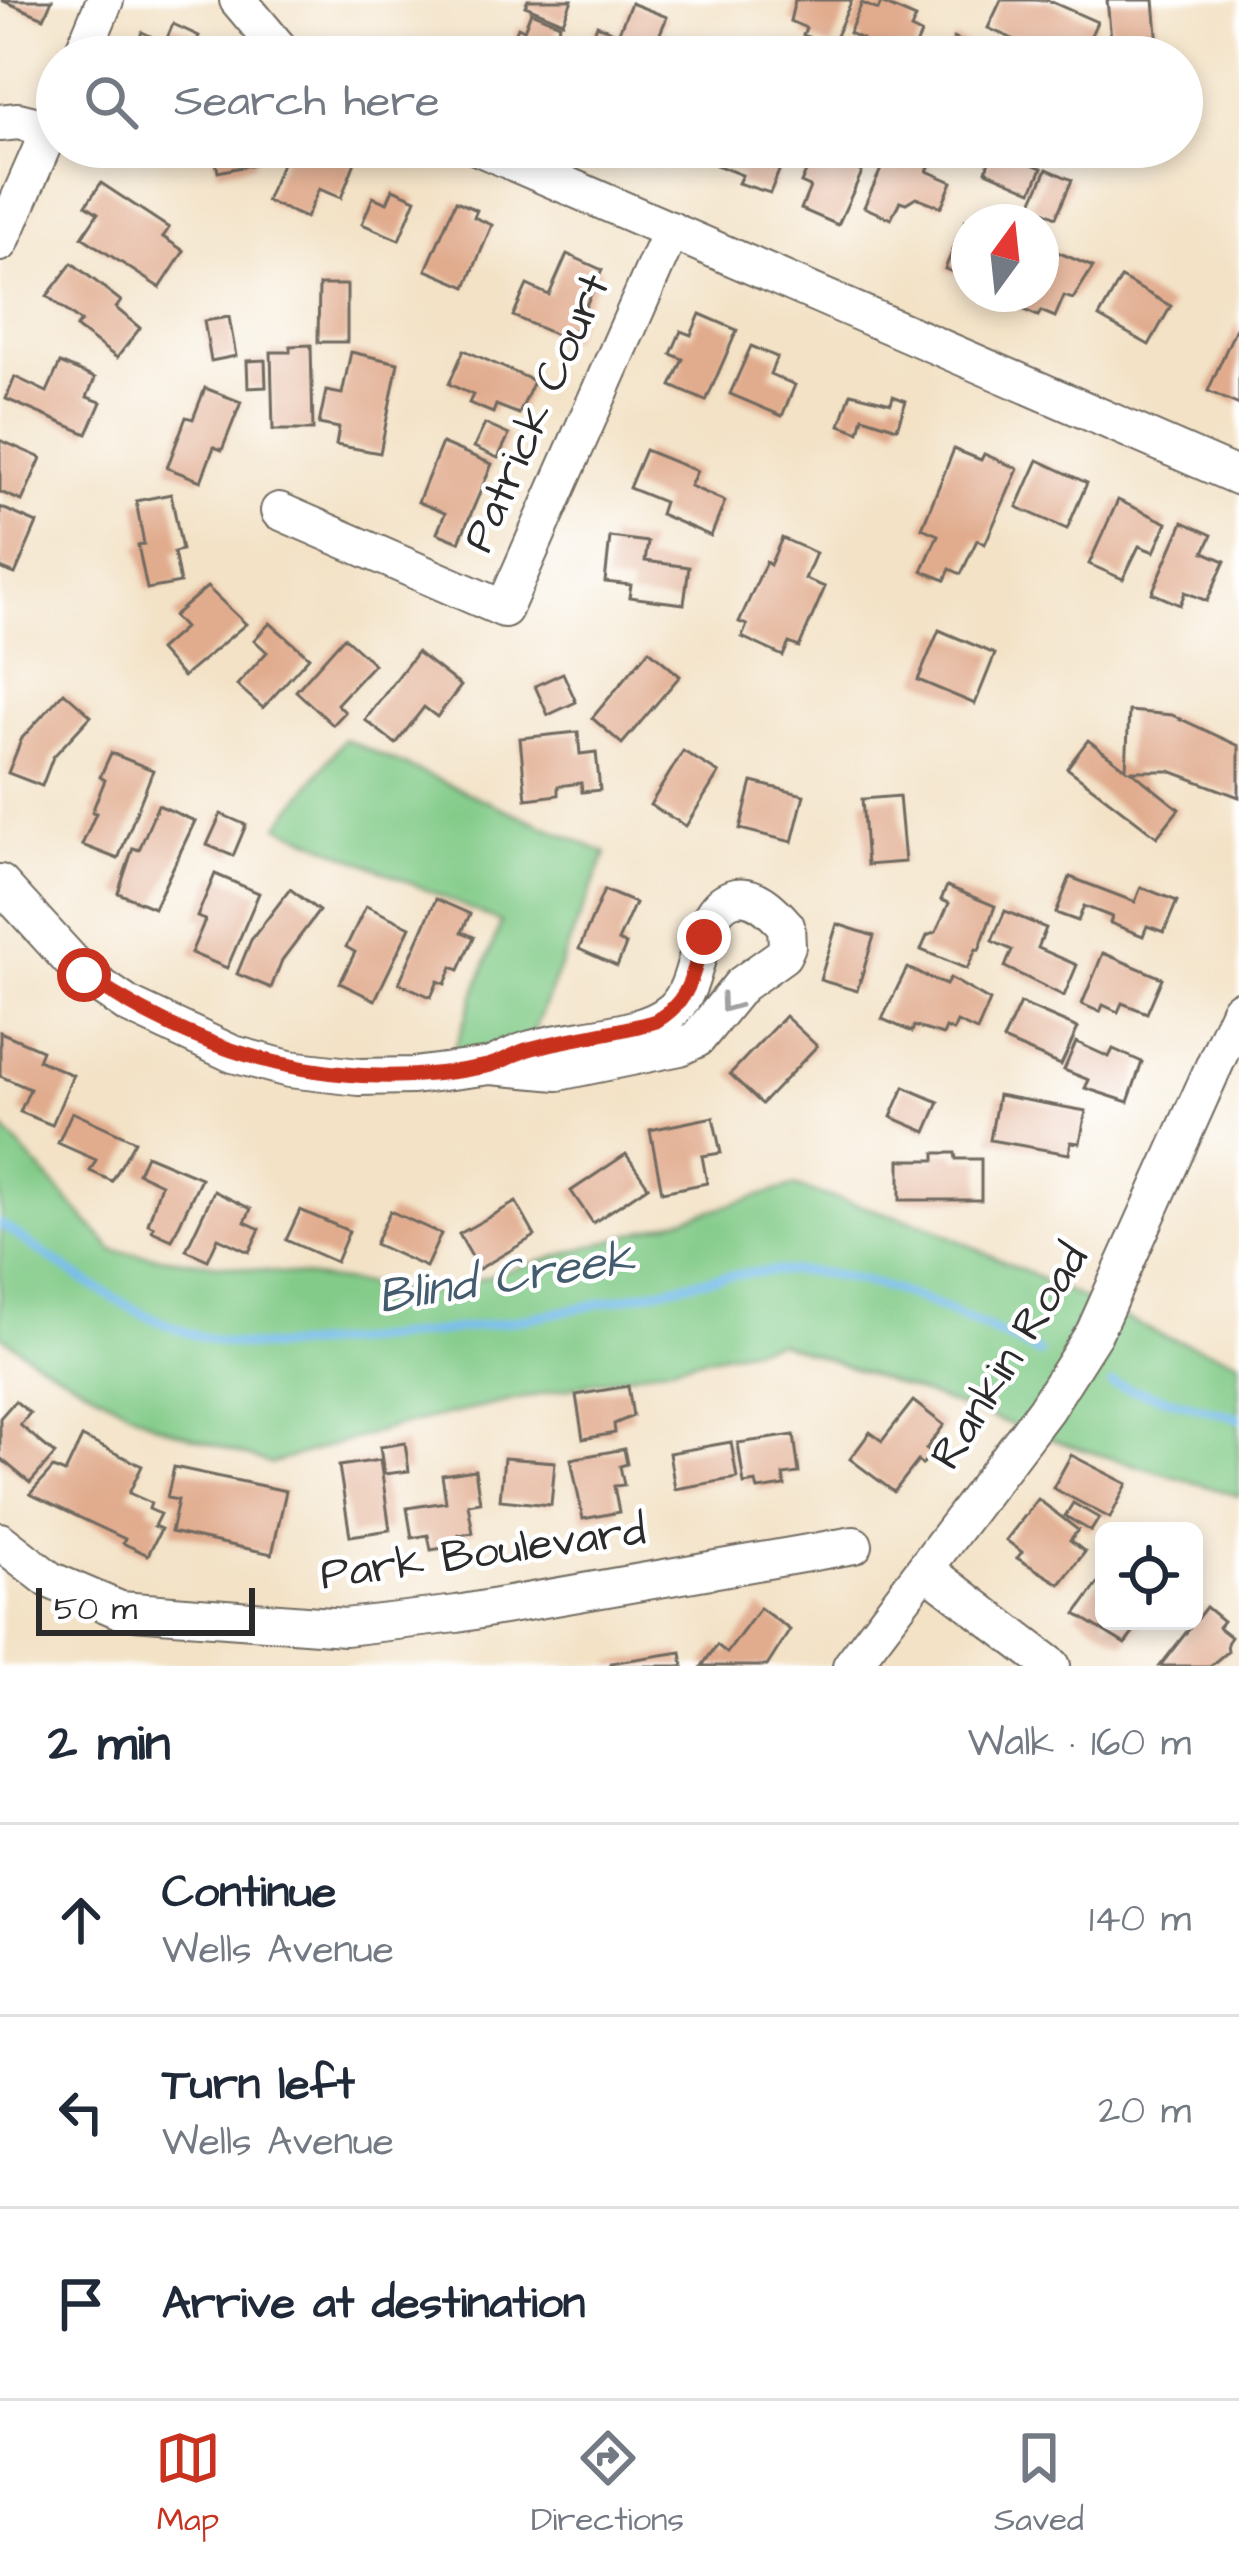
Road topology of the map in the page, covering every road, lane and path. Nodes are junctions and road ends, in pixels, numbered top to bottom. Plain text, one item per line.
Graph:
1 (105, 0) edge
2 (238, 0) edge
3 (90, 36) edge
4 (268, 36) edge
5 (36, 121) edge
6 (0, 123) edge
7 (36, 160) edge
8 (527, 168) edge
9 (670, 230) junction
10 (0, 244) edge
11 (1239, 477) edge
12 (279, 512) dead end
13 (0, 883) edge
14 (1239, 1010) edge
15 (491, 1066) junction
16 (0, 1540) edge
17 (854, 1545) dead end
18 (925, 1569) junction
19 (851, 1666) edge
20 (1052, 1666) edge

1 - 3 street
2 - 4 street
5 - 6 street
7 - 10 street
8 - 9 street
9 - 11 street
9 - 12 street, Patrick Court
13 - 15 street
14 - 18 street, Rankin Road
15 -> 15 street
16 - 17 street, Park Boulevard
18 - 19 street, Rankin Road
18 - 20 street

